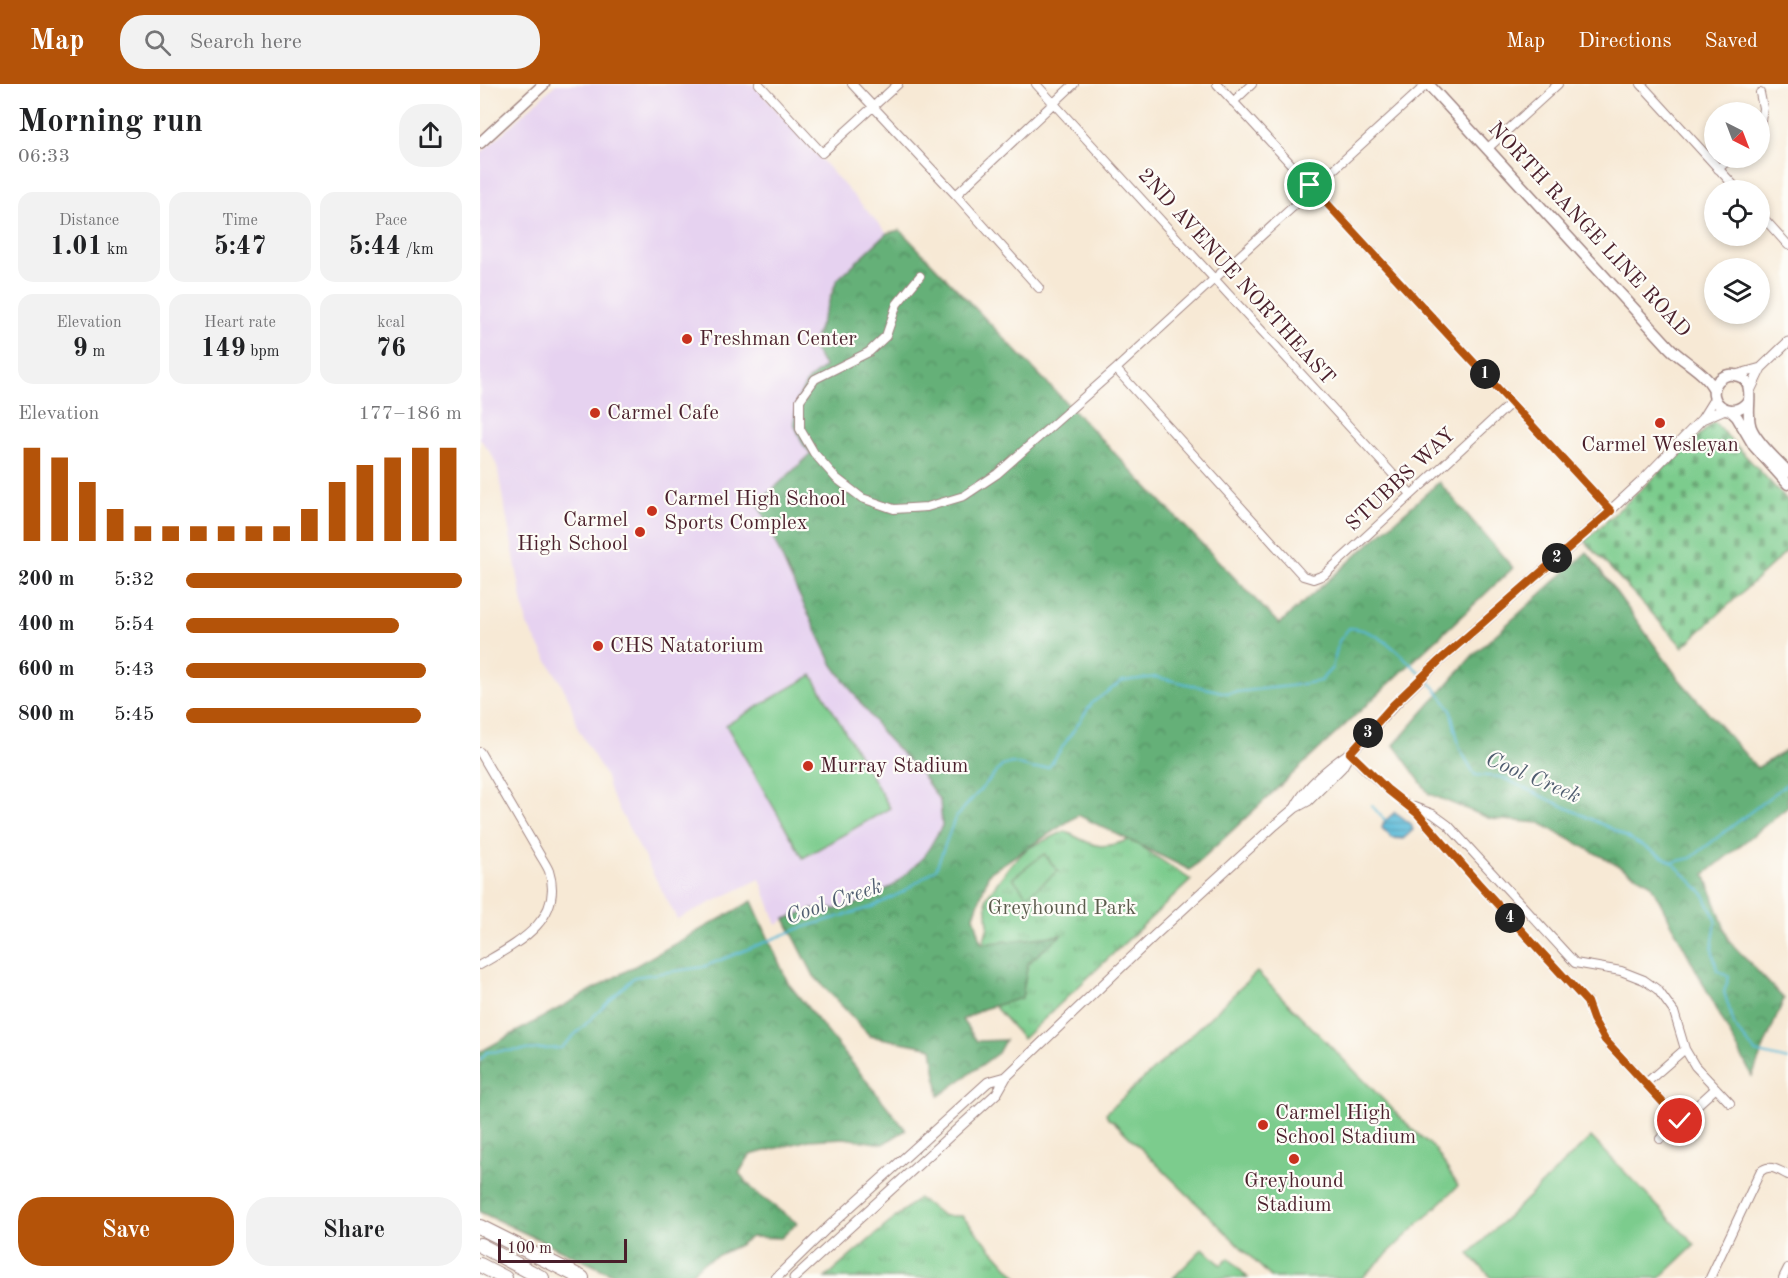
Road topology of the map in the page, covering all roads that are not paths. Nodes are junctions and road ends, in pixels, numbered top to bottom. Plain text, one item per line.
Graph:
1 (534, 84) edge
2 (544, 84) edge
3 (759, 84) edge
4 (852, 84) edge
5 (898, 84) edge
6 (1036, 84) edge
7 (1074, 84) edge
8 (1217, 84) edge
9 (1252, 84) edge
10 (1427, 84) edge
11 (1558, 84) edge
12 (1641, 84) edge
13 (1760, 93) dead end
14 (1233, 102) junction
15 (1762, 102) edge
16 (1054, 103) junction
17 (873, 107) junction
18 (480, 134) edge
19 (480, 142) edge
20 (1487, 148) junction
21 (1718, 169) joint
22 (1728, 180) edge
23 (1314, 189) junction
24 (956, 195) junction
25 (1770, 225) edge
26 (1788, 245) edge
27 (920, 276) dead end
28 (1214, 280) junction
29 (1039, 288) dead end
30 (1788, 342) edge
31 (1761, 368) junction
32 (1116, 369) junction
33 (1700, 372) junction
34 (1731, 376) junction
35 (1714, 394) junction
36 (1749, 396) junction
37 (1511, 403) junction
38 (1727, 410) junction
39 (1702, 419) junction
40 (1788, 472) edge
41 (1788, 484) edge
42 (1411, 495) junction
43 (1611, 511) junction
44 (480, 752) edge
45 (1350, 753) junction
46 (1408, 806) junction
47 (480, 965) edge
48 (1685, 1048) junction
49 (1006, 1077) junction
50 (1646, 1083) junction
51 (1716, 1088) junction
52 (1730, 1103) dead end
53 (1680, 1121) junction
54 (1660, 1140) dead end
55 (1788, 1175) edge
56 (480, 1227) edge
57 (480, 1245) edge
58 (480, 1265) edge
59 (1788, 1268) edge
60 (505, 1278) edge
61 (542, 1278) edge
62 (582, 1278) edge
63 (776, 1278) edge
64 (794, 1278) edge
65 (1710, 1278) edge
66 (1783, 1278) edge

1 - 18 main road
2 - 19 main road
3 - 17 street
4 - 17 street
5 - 17 street
6 - 16 street, 2ND AVENUE NORTHEAST
7 - 16 street
8 - 14 street
9 - 14 street
10 - 20 main road, NORTH RANGE LINE ROAD
10 - 23 street
11 - 20 street
12 - 21 street
13 - 15 street
14 - 23 street
16 - 24 street
16 - 28 street, 2ND AVENUE NORTHEAST
17 - 24 street
20 - 33 main road, NORTH RANGE LINE ROAD
21 - 22 street
23 - 28 street
23 - 37 street
24 - 29 street
25 - 26 street
27 - 32 street
28 - 32 street
28 - 42 street, 2ND AVENUE NORTHEAST
30 - 31 street
31 - 34 street
31 - 36 street
32 - 42 street, STUBBS WAY
33 - 34 main road, NORTH RANGE LINE ROAD
33 - 35 main road, NORTH RANGE LINE ROAD
34 - 35 main road
34 - 36 main road
35 - 38 main road
35 - 39 street
36 - 38 main road
36 - 40 main road
37 - 42 street, STUBBS WAY
37 - 43 street
38 - 39 street
38 - 41 main road
39 - 43 street
43 - 45 street
44 - 47 street
45 - 46 street
45 - 49 street
46 - 48 street
46 - 50 street
48 - 50 street
48 - 51 street
49 - 63 street
49 - 64 street
50 - 53 street
51 - 52 street
51 - 53 street
53 - 54 street
55 - 65 street
56 - 62 highway
57 - 61 highway
58 - 60 highway
59 - 66 street

